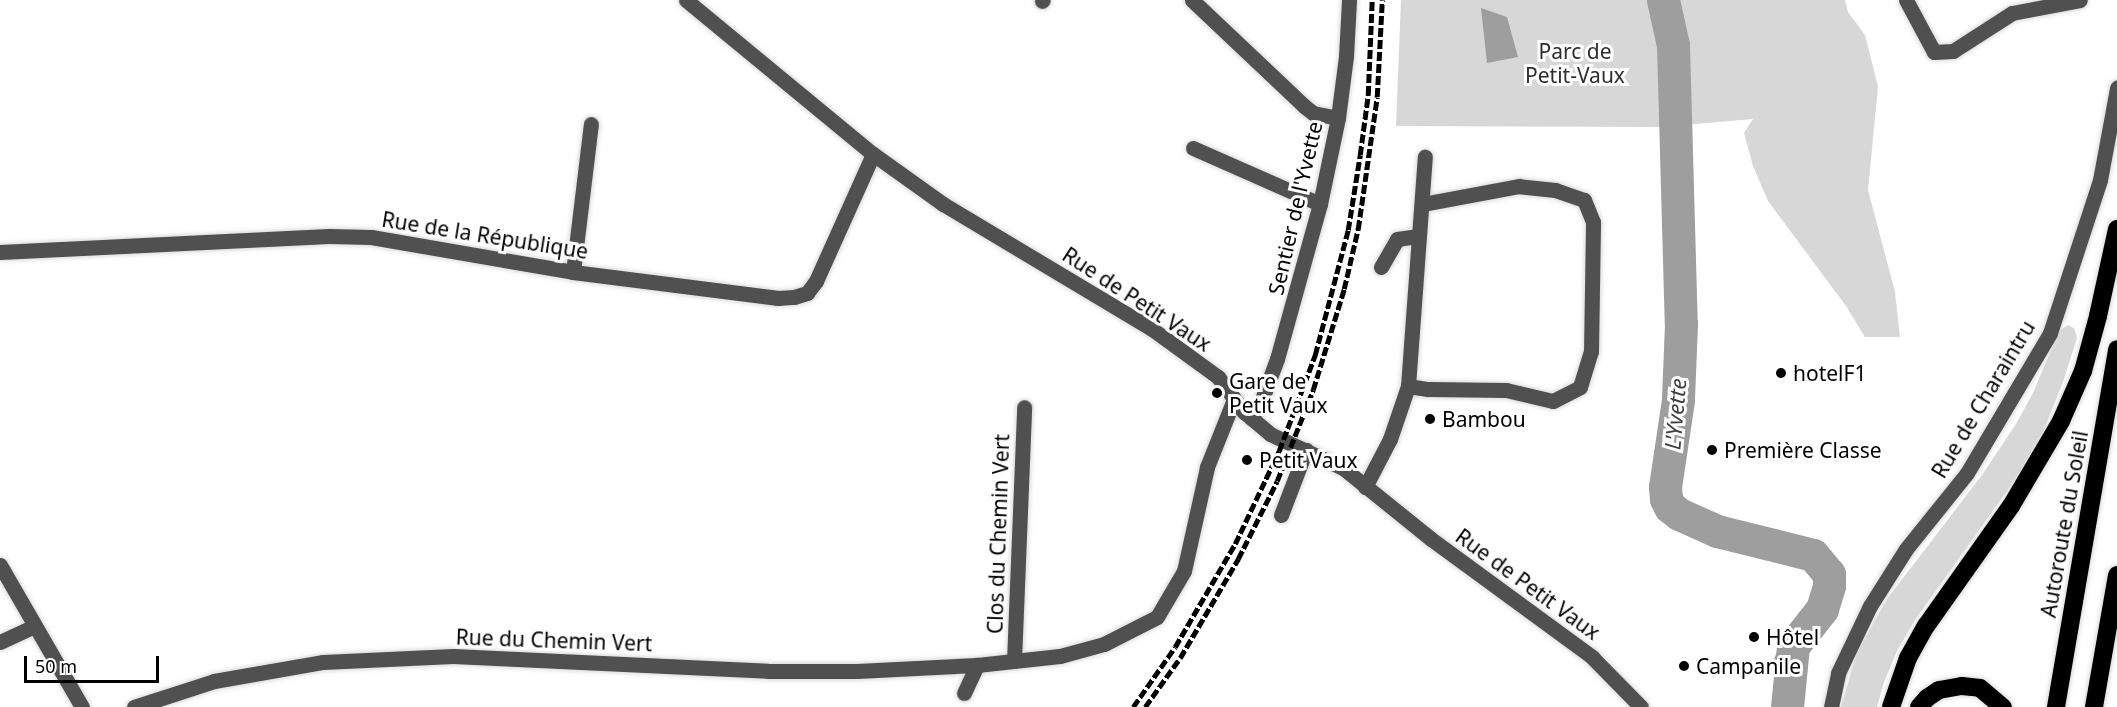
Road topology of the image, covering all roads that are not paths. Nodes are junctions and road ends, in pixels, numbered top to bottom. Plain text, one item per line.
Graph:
1 (686, 0) edge
2 (1192, 0) edge
3 (1349, 0) edge
4 (1906, 0) edge
5 (2080, 0) edge
6 (2117, 88) edge
7 (1338, 118) junction
8 (591, 124) dead end
9 (1193, 148) dead end
10 (873, 154) junction
11 (1425, 157) dead end
12 (1320, 204) junction
13 (1423, 204) junction
14 (2117, 229) edge
15 (1419, 236) junction
16 (0, 252) edge
17 (1382, 267) dead end
18 (573, 272) junction
19 (2117, 349) edge
20 (1408, 386) junction
21 (1234, 399) junction
22 (1024, 407) dead end
23 (1251, 418) junction
24 (1306, 450) junction
25 (1365, 487) junction
26 (1281, 515) dead end
27 (0, 566) edge
28 (2117, 575) edge
29 (35, 626) junction
30 (0, 642) edge
31 (1014, 662) junction
32 (977, 664) junction
33 (964, 693) dead end
34 (82, 707) edge
35 (134, 707) edge
36 (1641, 707) edge
37 (1831, 707) edge
38 (1891, 707) edge
39 (1919, 707) edge
40 (2004, 707) edge
41 (2056, 707) edge
42 (2094, 707) edge

1 - 10 street, Rue de Petit Vaux
2 - 7 street
3 - 7 street, Sentier de l'Yvette
4 - 5 street
6 - 37 street, Rue de Charaintru
7 - 12 street, Sentier de l'Yvette
8 - 18 street
9 - 12 street
10 - 18 street, Rue de la République
10 - 21 street, Rue de Petit Vaux
11 - 13 street
12 - 23 street, Sentier de l'Yvette
13 - 15 street
13 - 20 street
14 - 38 highway
15 - 17 street
15 - 20 street
16 - 18 street, Rue de la République
19 - 41 highway, Autoroute du Soleil
20 - 25 street
21 - 23 street, Rue de Petit Vaux
21 - 31 street, Rue du Chemin Vert
22 - 31 street, Clos du Chemin Vert
23 - 24 street, Rue de Petit Vaux
24 - 25 street, Rue de Petit Vaux
24 - 26 street
25 - 36 street, Rue de Petit Vaux
27 - 29 street
28 - 42 highway
29 - 30 street
29 - 34 street
31 - 32 street, Rue du Chemin Vert
32 - 33 street
32 - 35 street, Rue du Chemin Vert
39 - 40 highway

